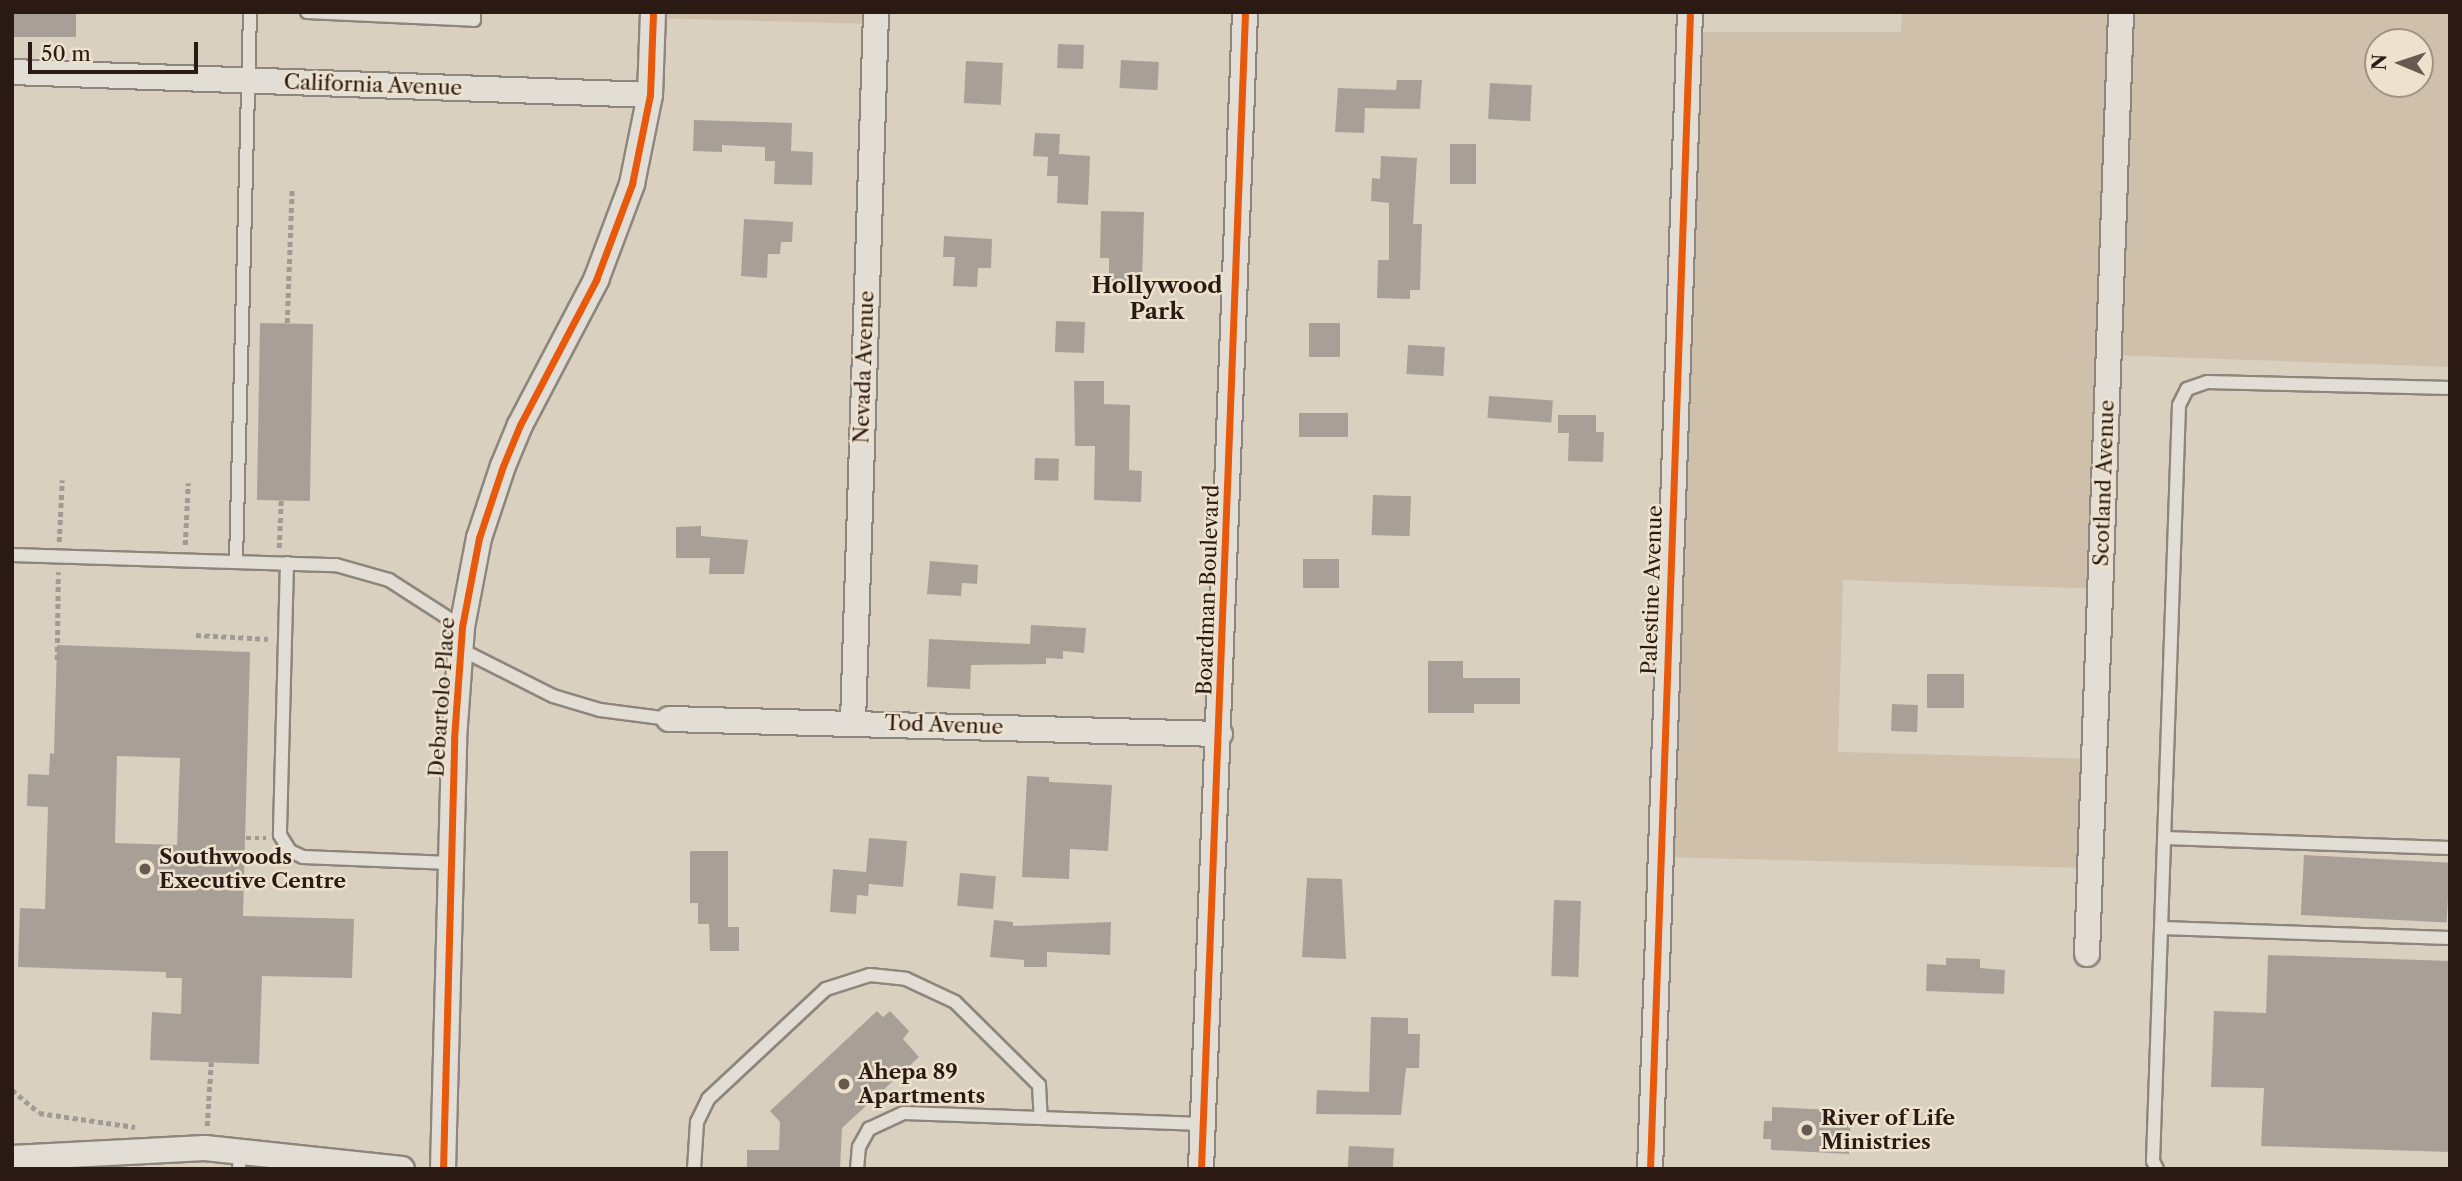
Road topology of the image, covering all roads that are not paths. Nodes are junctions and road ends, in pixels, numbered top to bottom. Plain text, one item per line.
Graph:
1 (250, 12) edge
2 (307, 12) edge
3 (474, 12) edge
4 (653, 12) edge
5 (876, 12) edge
6 (1245, 12) edge
7 (1690, 12) edge
8 (2121, 12) edge
9 (12, 72) edge
10 (250, 80) junction
11 (650, 95) junction
12 (2450, 388) edge
13 (12, 555) edge
14 (236, 561) junction
15 (287, 562) junction
16 (461, 638) junction
17 (669, 719) joint
18 (853, 722) junction
19 (1220, 734) junction
20 (2164, 838) junction
21 (2450, 848) edge
22 (452, 863) junction
23 (2161, 928) junction
24 (2450, 938) edge
25 (2087, 954) dead end
26 (1041, 1118) junction
27 (1202, 1124) junction
28 (12, 1158) edge
29 (240, 1160) edge
30 (402, 1169) edge
31 (443, 1169) edge
32 (694, 1169) edge
33 (857, 1169) edge
34 (1201, 1169) edge
35 (1650, 1169) edge
36 (2157, 1169) edge

1 - 10 lane
2 - 3 lane
4 - 11 street, Debartolo Place
5 - 18 street, Nevada Avenue
6 - 19 street, Boardman Boulevard
7 - 35 street, Palestine Avenue
8 - 25 street, Scotland Avenue
9 - 10 street, California Avenue
10 - 11 street, California Avenue
10 - 14 lane
11 - 16 street, Debartolo Place
12 - 20 lane
13 - 14 lane
14 - 15 lane
15 - 16 lane
15 - 22 lane
16 - 17 lane
16 - 22 street, Debartolo Place
17 - 18 street, Tod Avenue
18 - 19 street, Tod Avenue
19 - 27 street, Boardman Boulevard
20 - 21 lane
20 - 23 lane
22 - 31 street, Debartolo Place
23 - 24 lane
23 - 36 lane
26 - 27 lane
26 - 32 lane
26 - 33 lane
27 - 34 street, Boardman Boulevard
28 - 29 street
29 - 30 street

